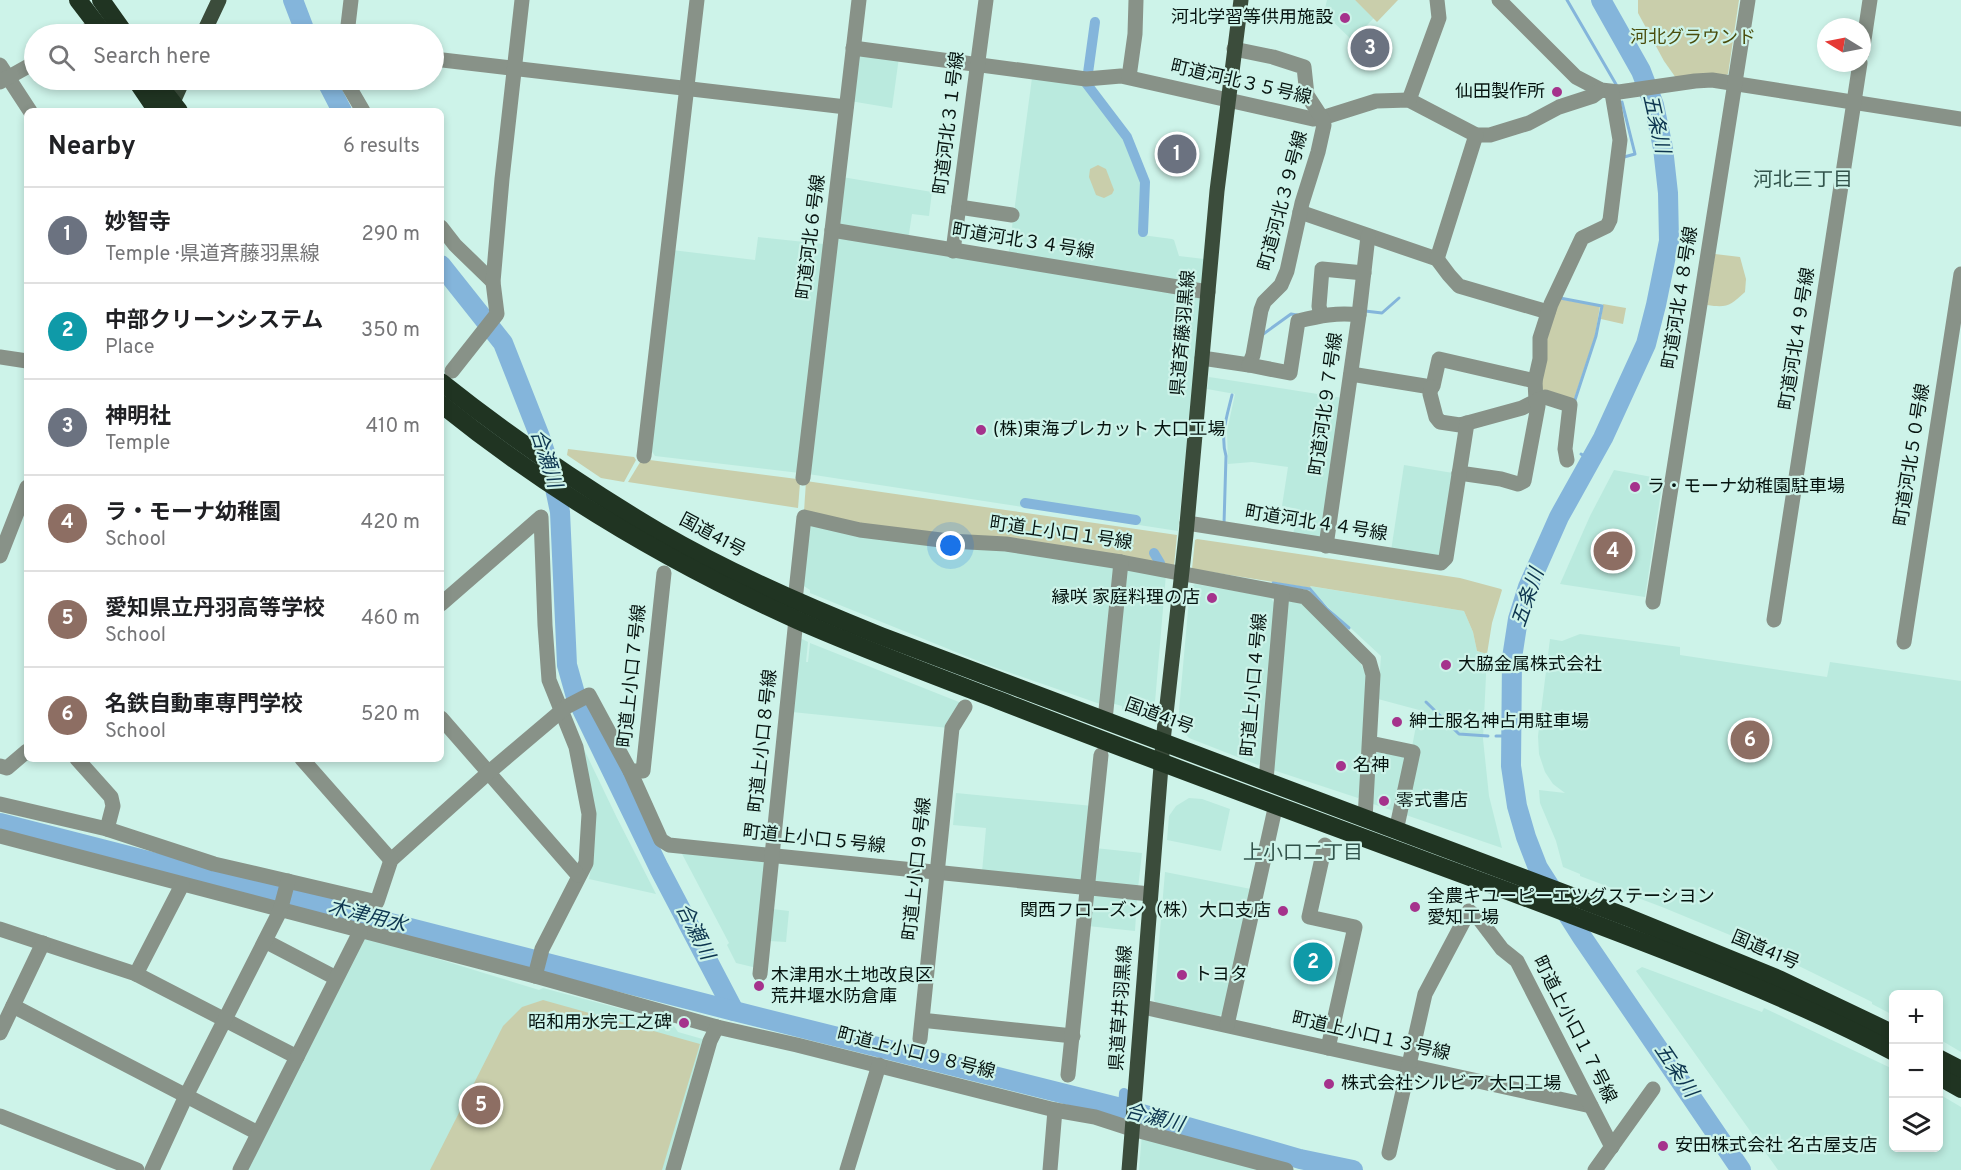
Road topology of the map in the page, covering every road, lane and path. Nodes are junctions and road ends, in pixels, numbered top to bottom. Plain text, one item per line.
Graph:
1 (78, 0) edge
2 (101, 0) edge
3 (219, 0) edge
4 (351, 0) edge
5 (522, 0) edge
6 (697, 0) edge
7 (859, 0) edge
8 (986, 0) edge
9 (993, 0) edge
10 (1136, 0) edge
11 (1241, 0) edge
12 (1437, 0) edge
13 (1499, 0) edge
14 (1748, 0) edge
15 (1870, 0) edge
16 (1867, 18) edge
17 (96, 24) edge
18 (117, 24) edge
19 (208, 24) edge
20 (348, 24) edge
21 (854, 48) junction
22 (1234, 49) junction
23 (444, 60) edge
24 (981, 64) junction
25 (24, 67) edge
26 (514, 68) junction
27 (1859, 72) edge
28 (3, 75) edge
29 (1129, 77) junction
30 (1735, 83) junction
31 (687, 88) junction
32 (147, 90) edge
33 (160, 90) edge
34 (178, 90) edge
35 (351, 90) edge
36 (1613, 91) junction
37 (1409, 100) junction
38 (1228, 101) junction
39 (1854, 102) junction
40 (846, 107) junction
41 (28, 108) edge
42 (168, 108) edge
43 (169, 108) edge
44 (169, 108) edge
45 (361, 108) edge
46 (1322, 118) junction
47 (1961, 119) edge
48 (1476, 135) junction
49 (959, 207) junction
50 (1300, 212) junction
51 (1012, 215) dead end
52 (444, 230) edge
53 (832, 230) junction
54 (1368, 236) junction
55 (953, 251) junction
56 (1437, 259) junction
57 (1364, 273) junction
58 (1961, 274) edge
59 (493, 282) junction
60 (1208, 292) junction
61 (1548, 312) junction
62 (1321, 315) junction
63 (1359, 315) junction
64 (1961, 325) edge
65 (0, 357) edge
66 (1202, 358) junction
67 (24, 361) edge
68 (1249, 365) junction
69 (1351, 374) junction
70 (446, 377) edge
71 (1535, 381) junction
72 (1431, 387) junction
73 (1536, 401) junction
74 (444, 406) edge
75 (1467, 423) junction
76 (644, 456) dead end
77 (1567, 460) dead end
78 (1459, 472) junction
79 (803, 478) dead end
80 (24, 495) edge
81 (1187, 523) junction
82 (1326, 546) junction
83 (0, 556) edge
84 (1121, 562) junction
85 (1915, 570) junction
86 (1182, 574) junction
87 (663, 575) dead end
88 (1282, 593) junction
89 (444, 601) edge
90 (1653, 602) dead end
91 (796, 610) junction
92 (1774, 620) dead end
93 (1904, 642) dead end
94 (565, 708) junction
95 (968, 708) dead end
96 (1105, 720) junction
97 (444, 722) edge
98 (1163, 741) junction
99 (1370, 743) junction
100 (24, 754) edge
101 (1101, 754) dead end
102 (1161, 761) junction
103 (80, 762) edge
104 (305, 762) edge
105 (0, 766) edge
106 (632, 771) junction
107 (488, 773) junction
108 (1266, 780) junction
109 (0, 804) edge
110 (1276, 804) junction
111 (1365, 819) junction
112 (107, 829) junction
113 (1396, 831) junction
114 (0, 836) edge
115 (1325, 845) dead end
116 (772, 855) junction
117 (391, 860) junction
118 (1478, 871) junction
119 (941, 873) junction
120 (578, 875) junction
121 (288, 880) junction
122 (182, 885) junction
123 (1088, 887) junction
124 (1150, 894) junction
125 (280, 910) junction
126 (1624, 925) junction
127 (0, 928) edge
128 (360, 932) junction
129 (265, 941) junction
130 (43, 944) junction
131 (136, 974) junction
132 (536, 974) junction
133 (760, 974) dead end
134 (336, 978) junction
135 (13, 1006) junction
136 (1143, 1007) junction
137 (224, 1021) junction
138 (930, 1021) junction
139 (1227, 1025) junction
140 (717, 1027) junction
141 (1889, 1032) edge
142 (0, 1033) edge
143 (1073, 1036) junction
144 (1328, 1048) junction
145 (1889, 1050) edge
146 (297, 1057) junction
147 (1943, 1061) edge
148 (879, 1065) junction
149 (1408, 1066) junction
150 (1961, 1070) edge
151 (1068, 1075) dead end
152 (1943, 1079) edge
153 (1653, 1089) dead end
154 (1961, 1089) edge
155 (186, 1096) junction
156 (1591, 1106) junction
157 (1055, 1110) junction
158 (0, 1116) edge
159 (1132, 1130) junction
160 (258, 1133) junction
161 (1612, 1148) junction
162 (1389, 1153) dead end
163 (137, 1170) edge
164 (152, 1170) edge
165 (240, 1170) edge
166 (673, 1170) edge
167 (847, 1170) edge
168 (1050, 1170) edge
169 (1129, 1170) edge
170 (1286, 1170) edge
171 (1595, 1170) edge

1 - 17 highway
2 - 18 highway
3 - 19 main road
4 - 20 street
5 - 26 street
6 - 31 street
7 - 21 street, 町道河北６号線
8 - 24 street, 町道河北３１号線
9 - 24 street
10 - 29 street
11 - 22 main road, 県道斉藤羽黒線
12 - 37 street
13 - 36 street
14 - 30 street, 町道河北４８号線
15 - 16 street
21 - 24 street, 町道河北３５号線
21 - 40 street, 町道河北６号線
22 - 38 main road, 県道斉藤羽黒線
22 - 46 street, 町道河北３９号線
23 - 26 street
24 - 29 street, 町道河北３５号線
24 - 49 street, 町道河北３１号線
25 - 28 street
26 - 31 street
26 - 59 street
27 - 39 street, 町道河北４９号線
28 - 41 street
29 - 38 street, 町道河北３５号線
30 - 36 street
30 - 39 street
30 - 90 street, 町道河北４８号線
31 - 40 street
31 - 76 street
32 - 42 highway
33 - 43 highway
34 - 44 main road
35 - 45 street
36 - 48 street
36 - 61 street
37 - 46 street, 町道河北３５号線
37 - 48 street, 町道河北３５号線
38 - 46 street, 町道河北３５号線
38 - 60 main road, 県道斉藤羽黒線
39 - 47 street
39 - 92 street, 町道河北４９号線
40 - 53 street, 町道河北６号線
46 - 50 street, 町道河北３９号線
48 - 56 street
49 - 51 street
49 - 55 street, 町道河北３１号線
50 - 54 street
50 - 68 street, 町道河北３９号線
52 - 59 street
53 - 55 street, 町道河北３４号線
53 - 79 street, 町道河北６号線
54 - 56 street
54 - 57 street
55 - 60 street, 町道河北３４号線
56 - 61 street
57 - 62 street
57 - 63 street
58 - 85 street, 町道河北５０号線
59 - 70 street
60 - 66 main road, 県道斉藤羽黒線
61 - 71 street
62 - 63 street, 町道河北９７号線
62 - 68 street, 町道河北９７号線
63 - 69 street, 町道河北９７号線
64 - 85 street
65 - 67 street
66 - 68 street
66 - 81 main road, 県道斉藤羽黒線
69 - 72 street
69 - 82 street, 町道河北９７号線
70 - 91 highway, 国道41号
71 - 72 street
71 - 73 street
72 - 75 street
73 - 75 street
73 - 77 street
73 - 78 street
74 - 91 highway, 国道41号
75 - 78 street
78 - 82 street, 町道河北４４号線
80 - 83 street
81 - 82 street, 町道河北４４号線
81 - 86 main road, 県道斉藤羽黒線
84 - 86 street, 町道上小口１号線
84 - 91 street, 町道上小口１号線
84 - 96 street
85 - 93 street, 町道河北５０号線
86 - 88 street, 町道上小口１号線
86 - 98 main road, 県道斉藤羽黒線
87 - 106 street
88 - 99 street, 町道上小口１号線
88 - 108 street, 町道上小口４号線
89 - 94 street
91 - 96 highway, 国道41号
91 - 102 highway, 国道41号
91 - 116 street, 町道上小口８号線
94 - 106 street, 町道上小口５号線
94 - 107 street, 町道上小口５号線
94 - 120 street
95 - 119 street
96 - 98 highway, 国道41号
97 - 107 street
98 - 102 main road, 県道草井羽黒線
98 - 108 highway, 国道41号
99 - 111 street, 町道上小口１号線
99 - 113 street
100 - 105 street
101 - 123 street
102 - 110 highway, 国道41号
102 - 124 main road, 県道草井羽黒線
103 - 112 street
104 - 117 street
106 - 116 street, 町道上小口５号線
107 - 117 street, 町道上小口５号線
107 - 120 street
108 - 111 highway, 国道41号
109 - 112 street
110 - 118 highway, 国道41号
110 - 139 street
111 - 113 highway, 国道41号
112 - 121 street
113 - 118 highway, 国道41号
114 - 122 street, 町道上小口９８号線
115 - 144 street
116 - 119 street, 町道上小口５号線
116 - 133 street, 町道上小口８号線
117 - 121 street
118 - 126 highway, 国道41号
119 - 123 street, 町道上小口５号線
119 - 138 street
119 - 138 street, 町道上小口９号線
120 - 132 street
121 - 125 street
122 - 125 street, 町道上小口９８号線
122 - 131 street
123 - 124 street, 町道上小口５号線
123 - 143 street
124 - 136 main road, 県道草井羽黒線
125 - 128 street, 町道上小口９８号線
125 - 129 street
126 - 141 highway, 国道41号
126 - 145 highway, 国道41号
127 - 130 street
128 - 132 street, 町道上小口９８号線
128 - 134 street
129 - 134 street
129 - 137 street
130 - 131 street
130 - 135 street
131 - 137 street
132 - 140 street, 町道上小口９８号線
134 - 146 street
135 - 142 street
135 - 155 street
136 - 139 street, 町道上小口１３号線
136 - 159 main road, 県道草井羽黒線
137 - 146 street
137 - 155 street
138 - 143 street
139 - 144 street, 町道上小口１３号線
140 - 148 street, 町道上小口９８号線
140 - 166 street
143 - 151 street
144 - 149 street, 町道上小口１３号線
146 - 160 street
147 - 150 highway
148 - 157 street, 町道上小口９８号線
148 - 167 street
149 - 156 street, 町道上小口１３号線
149 - 156 street, 町道上小口１７号線
149 - 162 street
152 - 154 highway
153 - 161 street
155 - 160 street
155 - 164 street
156 - 161 street, 町道上小口１７号線
157 - 159 street, 町道上小口９８号線
157 - 168 street
158 - 163 street
159 - 169 main road, 県道草井羽黒線
159 - 170 street, 町道上小口９８号線
160 - 165 street
161 - 171 street

